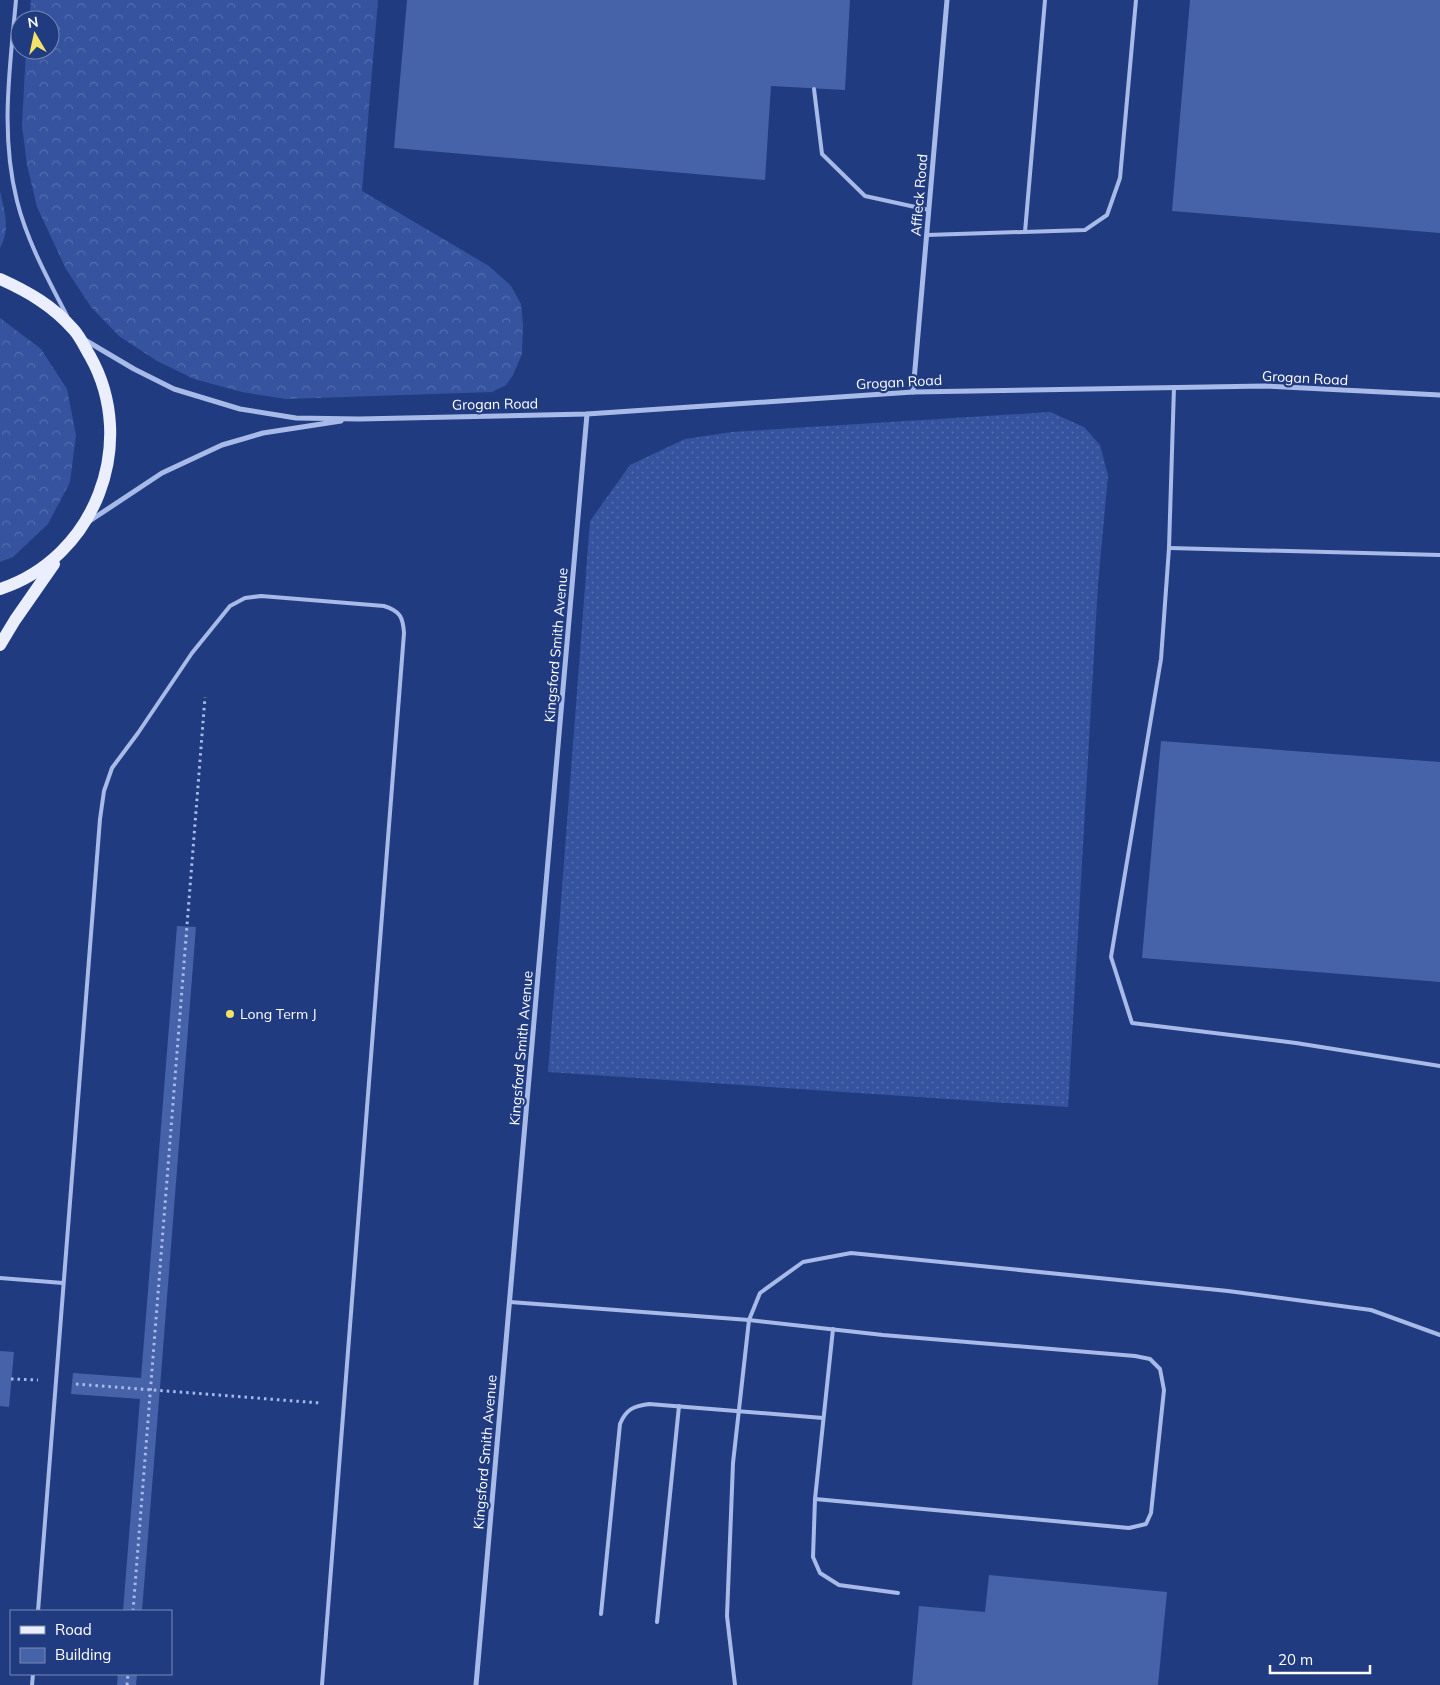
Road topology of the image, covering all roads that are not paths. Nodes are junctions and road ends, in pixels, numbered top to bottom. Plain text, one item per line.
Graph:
1 (16, 0) edge
2 (947, 0) edge
3 (1044, 0) edge
4 (1136, 0) edge
5 (814, 89) dead end
6 (929, 210) junction
7 (1025, 232) junction
8 (927, 235) junction
9 (0, 279) edge
10 (76, 333) junction
11 (1174, 388) junction
12 (913, 392) junction
13 (1440, 395) edge
14 (587, 414) junction
15 (359, 419) junction
16 (84, 526) junction
17 (1169, 548) junction
18 (62, 551) junction
19 (1440, 555) edge
20 (0, 589) edge
21 (0, 645) edge
22 (1440, 1066) edge
23 (0, 1278) edge
24 (63, 1283) junction
25 (510, 1302) junction
26 (749, 1320) junction
27 (833, 1329) junction
28 (1440, 1335) edge
29 (679, 1406) junction
30 (738, 1411) junction
31 (824, 1418) junction
32 (815, 1499) junction
33 (898, 1593) dead end
34 (38, 1610) edge
35 (601, 1614) dead end
36 (657, 1622) dead end
37 (322, 1685) edge
38 (476, 1685) edge
39 (735, 1685) edge

1 - 10 lane
2 - 6 street, Affleck Road
3 - 7 lane
4 - 7 lane
5 - 6 lane
6 - 8 street, Affleck Road
7 - 8 lane
8 - 12 street, Affleck Road
9 - 10 main road
10 - 15 street, Grogan Road
10 - 16 main road
11 - 12 street, Grogan Road
11 - 13 street, Grogan Road
11 - 17 lane
12 - 14 street, Grogan Road
14 - 15 street, Grogan Road
14 - 25 street, Kingsford Smith Avenue
15 - 16 street, Grogan Road
16 - 18 main road
17 - 19 lane
17 - 22 lane
18 - 20 main road
18 - 21 main road
23 - 24 lane
24 - 34 lane
24 - 37 lane
25 - 26 lane
25 - 38 street, Kingsford Smith Avenue
26 - 27 lane
26 - 28 lane
26 - 30 lane
27 - 31 lane
27 - 32 lane
29 - 30 lane
29 - 35 lane
29 - 36 lane
30 - 31 lane
30 - 39 lane
31 - 32 lane
32 - 33 lane

